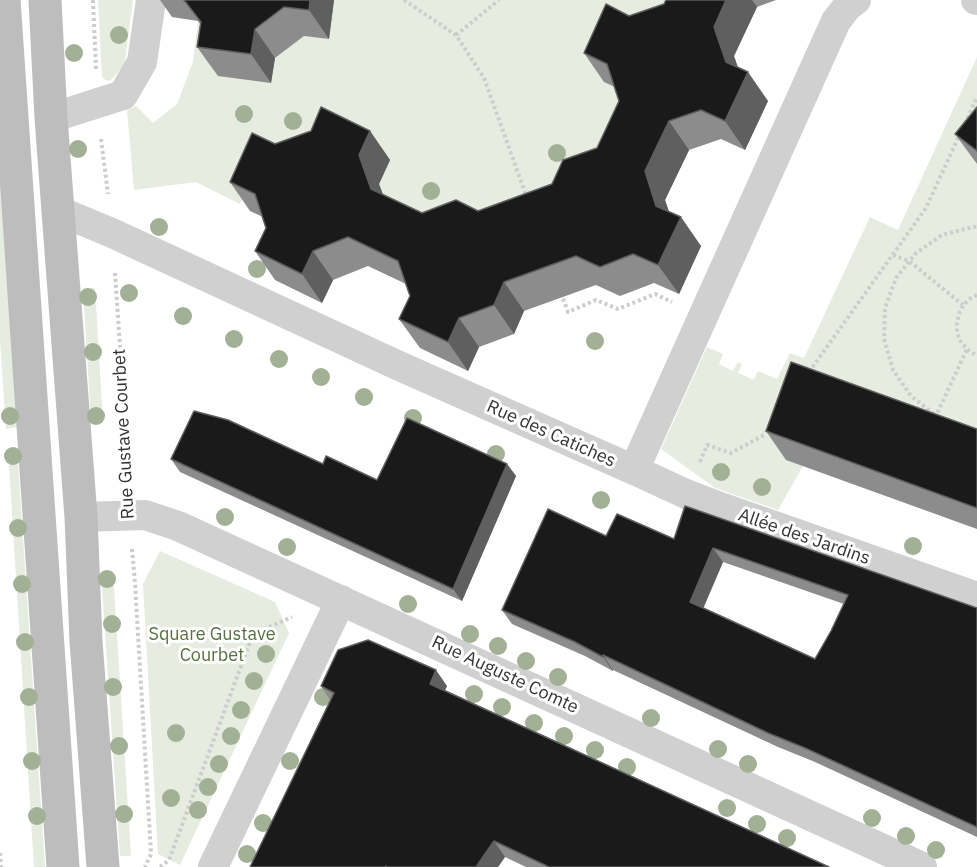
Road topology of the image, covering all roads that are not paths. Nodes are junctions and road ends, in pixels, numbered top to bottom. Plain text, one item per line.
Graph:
1 (4, 0) edge
2 (45, 0) edge
3 (151, 0) edge
4 (856, 0) edge
5 (51, 118) junction
6 (59, 211) junction
7 (634, 470) junction
8 (81, 517) junction
9 (977, 597) edge
10 (341, 600) junction
11 (63, 867) edge
12 (103, 867) edge
13 (213, 867) edge
14 (922, 867) edge

1 - 11 main road
2 - 5 main road
3 - 5 street
4 - 7 street, Rue des Catiches
5 - 6 main road
6 - 7 street, Rue des Catiches
6 - 8 main road
7 - 9 street, Allée des Jardins
8 - 10 street, Rue Auguste Comte
8 - 12 main road
10 - 13 street
10 - 14 street, Rue Auguste Comte

